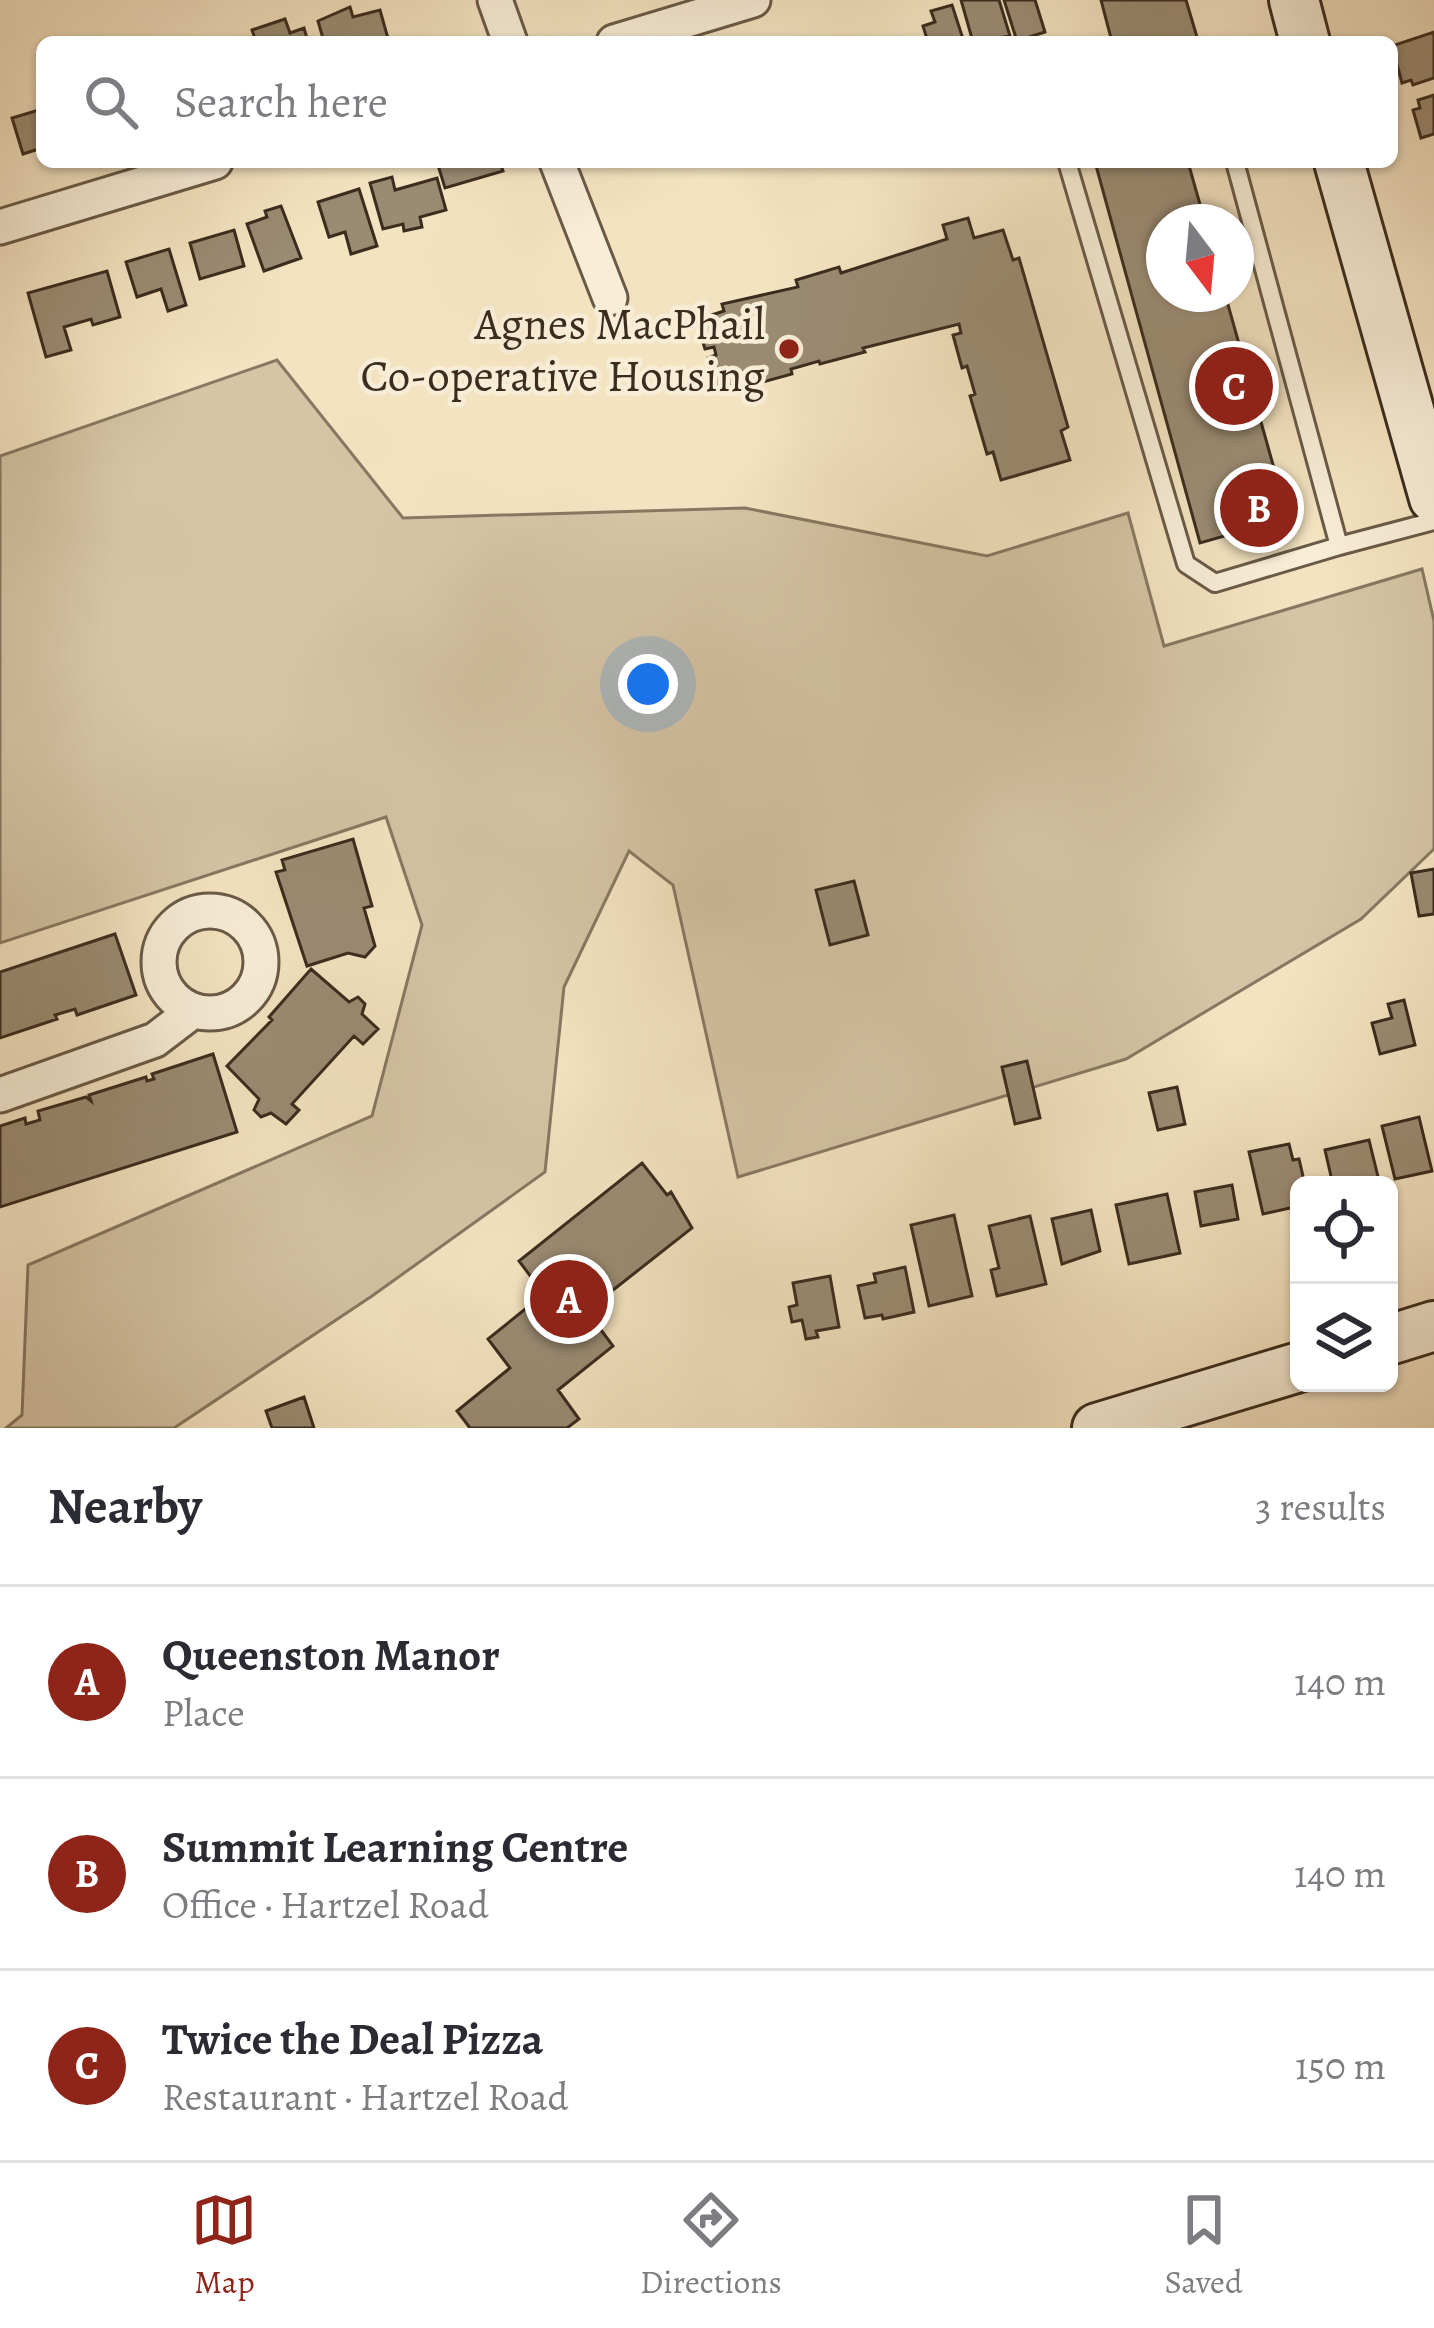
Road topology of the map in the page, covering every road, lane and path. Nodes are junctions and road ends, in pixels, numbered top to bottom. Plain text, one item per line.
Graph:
1 (495, 0) edge
2 (753, 0) edge
3 (1294, 0) edge
4 (508, 36) edge
5 (634, 36) edge
6 (1303, 36) edge
7 (195, 168) edge
8 (559, 168) edge
9 (1069, 168) edge
10 (1237, 168) edge
11 (1341, 168) edge
12 (0, 226) edge
13 (610, 298) dead end
14 (1434, 498) edge
15 (1434, 521) edge
16 (1340, 546) junction
17 (193, 1011) dead end
18 (0, 1095) edge
19 (1434, 1326) edge
20 (1398, 1337) edge
21 (1290, 1370) edge
22 (1097, 1428) edge

1 - 4 street
2 - 5 street
3 - 6 street
7 - 12 street
8 - 13 street
9 - 16 lane
10 - 16 lane
11 - 14 street
15 - 16 lane
17 - 18 street
19 - 20 street
21 - 22 street

